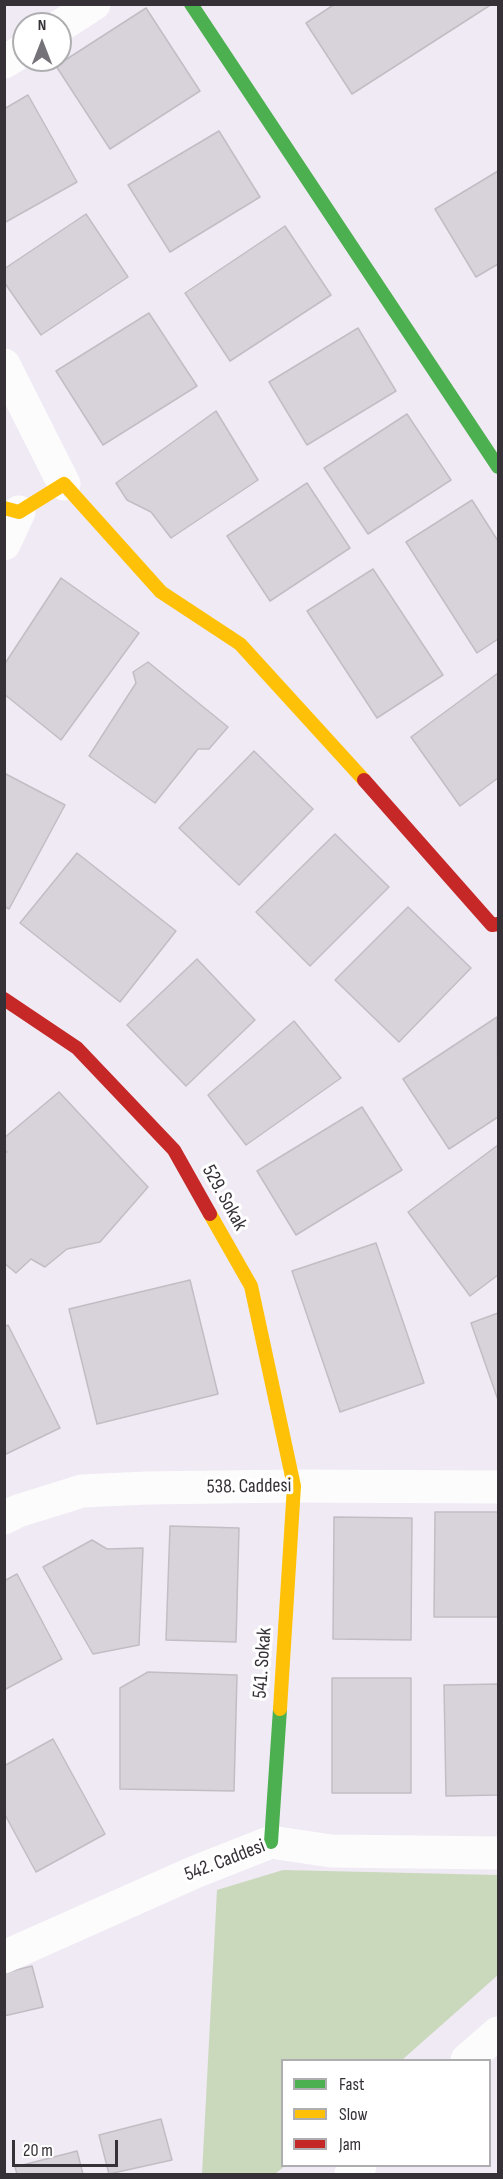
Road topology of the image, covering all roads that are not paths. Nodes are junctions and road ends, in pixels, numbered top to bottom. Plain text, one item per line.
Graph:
1 (94, 4) edge
2 (191, 4) edge
3 (72, 18) edge
4 (4, 365) edge
5 (498, 467) edge
6 (64, 484) junction
7 (12, 510) edge
8 (4, 544) edge
9 (498, 924) edge
10 (4, 999) edge
11 (294, 1486) junction
12 (498, 1487) edge
13 (4, 1518) edge
14 (271, 1842) junction
15 (498, 1852) edge
16 (4, 1957) edge
17 (498, 2033) edge
18 (468, 2059) edge

1 - 3 street
2 - 5 street
4 - 6 street
6 - 7 street
6 - 9 street
7 - 8 street
10 - 11 street, 529. Sokak
11 - 12 street, 538. Caddesi
11 - 13 street, 538. Caddesi
11 - 14 street, 541. Sokak
14 - 15 street, 542. Caddesi
14 - 16 street, 542. Caddesi
17 - 18 street

